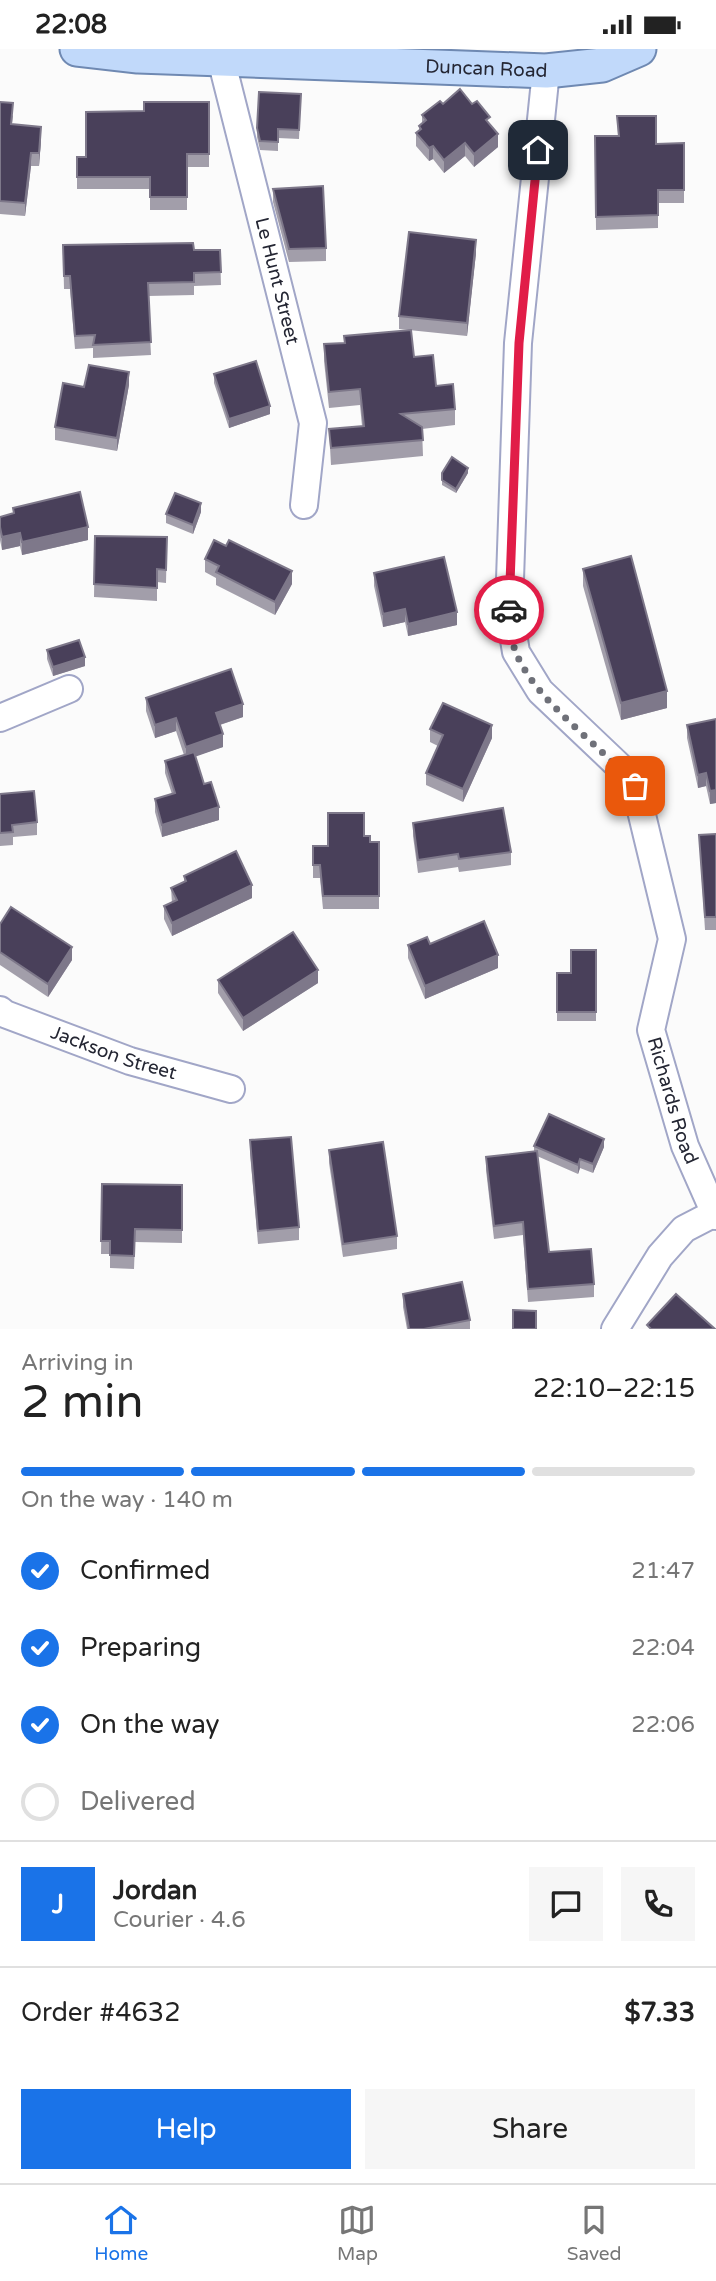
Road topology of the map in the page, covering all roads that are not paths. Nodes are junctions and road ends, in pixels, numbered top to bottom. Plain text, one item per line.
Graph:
1 (77, 49) edge
2 (639, 49) edge
3 (221, 59) junction
4 (546, 71) junction
5 (304, 505) dead end
6 (69, 689) dead end
7 (0, 718) edge
8 (0, 1010) edge
9 (232, 1089) dead end
10 (715, 1215) edge
11 (615, 1329) edge

1 - 3 main road, Duncan Road
2 - 4 main road, Duncan Road
3 - 4 main road, Duncan Road
3 - 5 street, Le Hunt Street
4 - 10 street, Richards Road
6 - 7 street
8 - 9 street, Jackson Street
10 - 11 street

